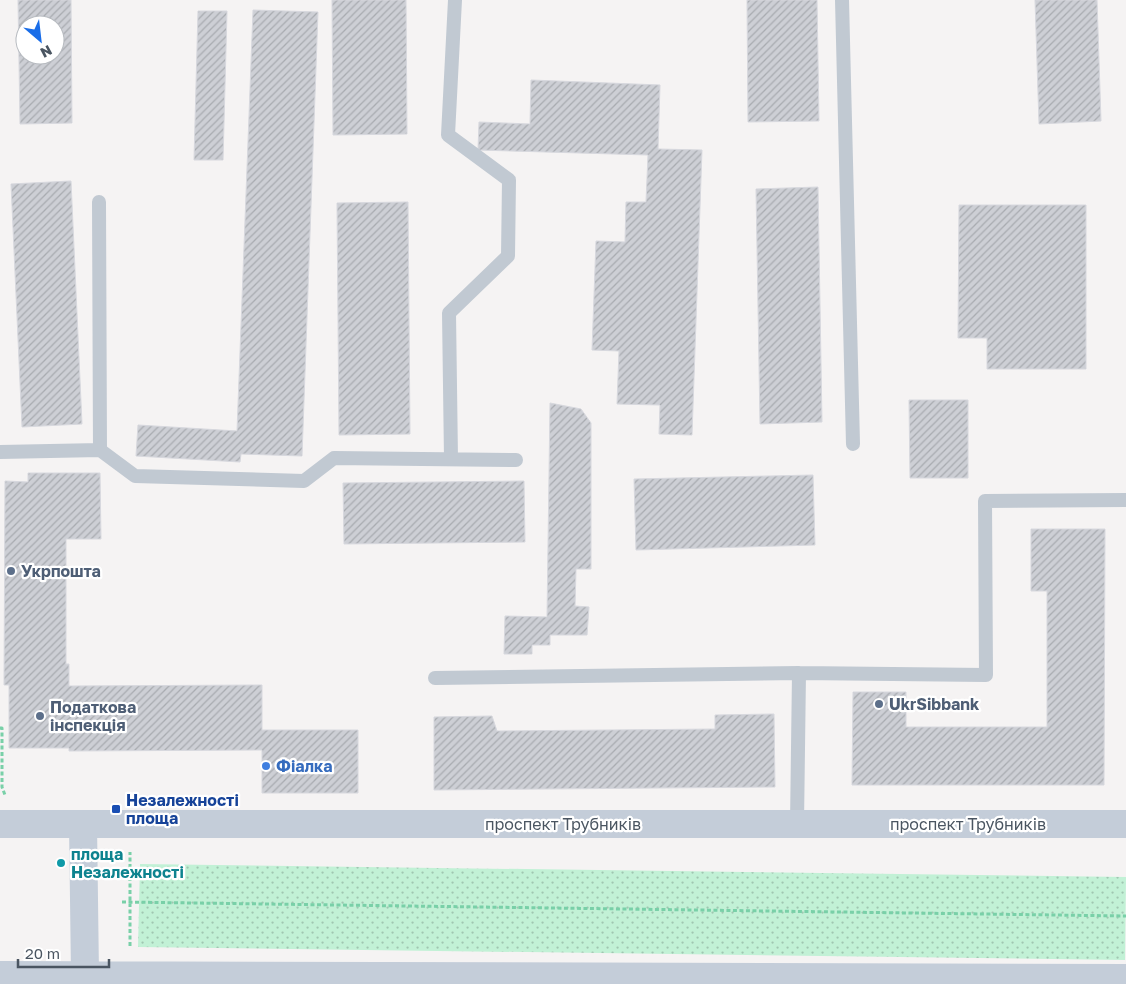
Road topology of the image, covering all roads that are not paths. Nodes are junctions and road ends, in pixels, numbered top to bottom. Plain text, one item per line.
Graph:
1 (455, 0) edge
2 (842, 0) edge
3 (99, 202) dead end
4 (852, 444) dead end
5 (100, 450) junction
6 (0, 452) edge
7 (451, 459) junction
8 (516, 460) dead end
9 (1126, 500) edge
10 (798, 672) junction
11 (435, 678) dead end
12 (4, 812) edge
13 (83, 824) junction
14 (797, 824) junction
15 (1126, 824) edge
16 (0, 975) edge
17 (85, 975) junction
18 (1126, 978) edge

1 - 7 lane
2 - 4 lane
3 - 5 lane
5 - 6 lane
5 - 7 lane
7 - 8 lane
9 - 10 lane
10 - 11 lane
10 - 14 lane
12 - 13 main road, проспект Трубників
13 - 14 main road, проспект Трубників
13 - 17 main road
14 - 15 main road, проспект Трубників
16 - 17 main road
17 - 18 main road

